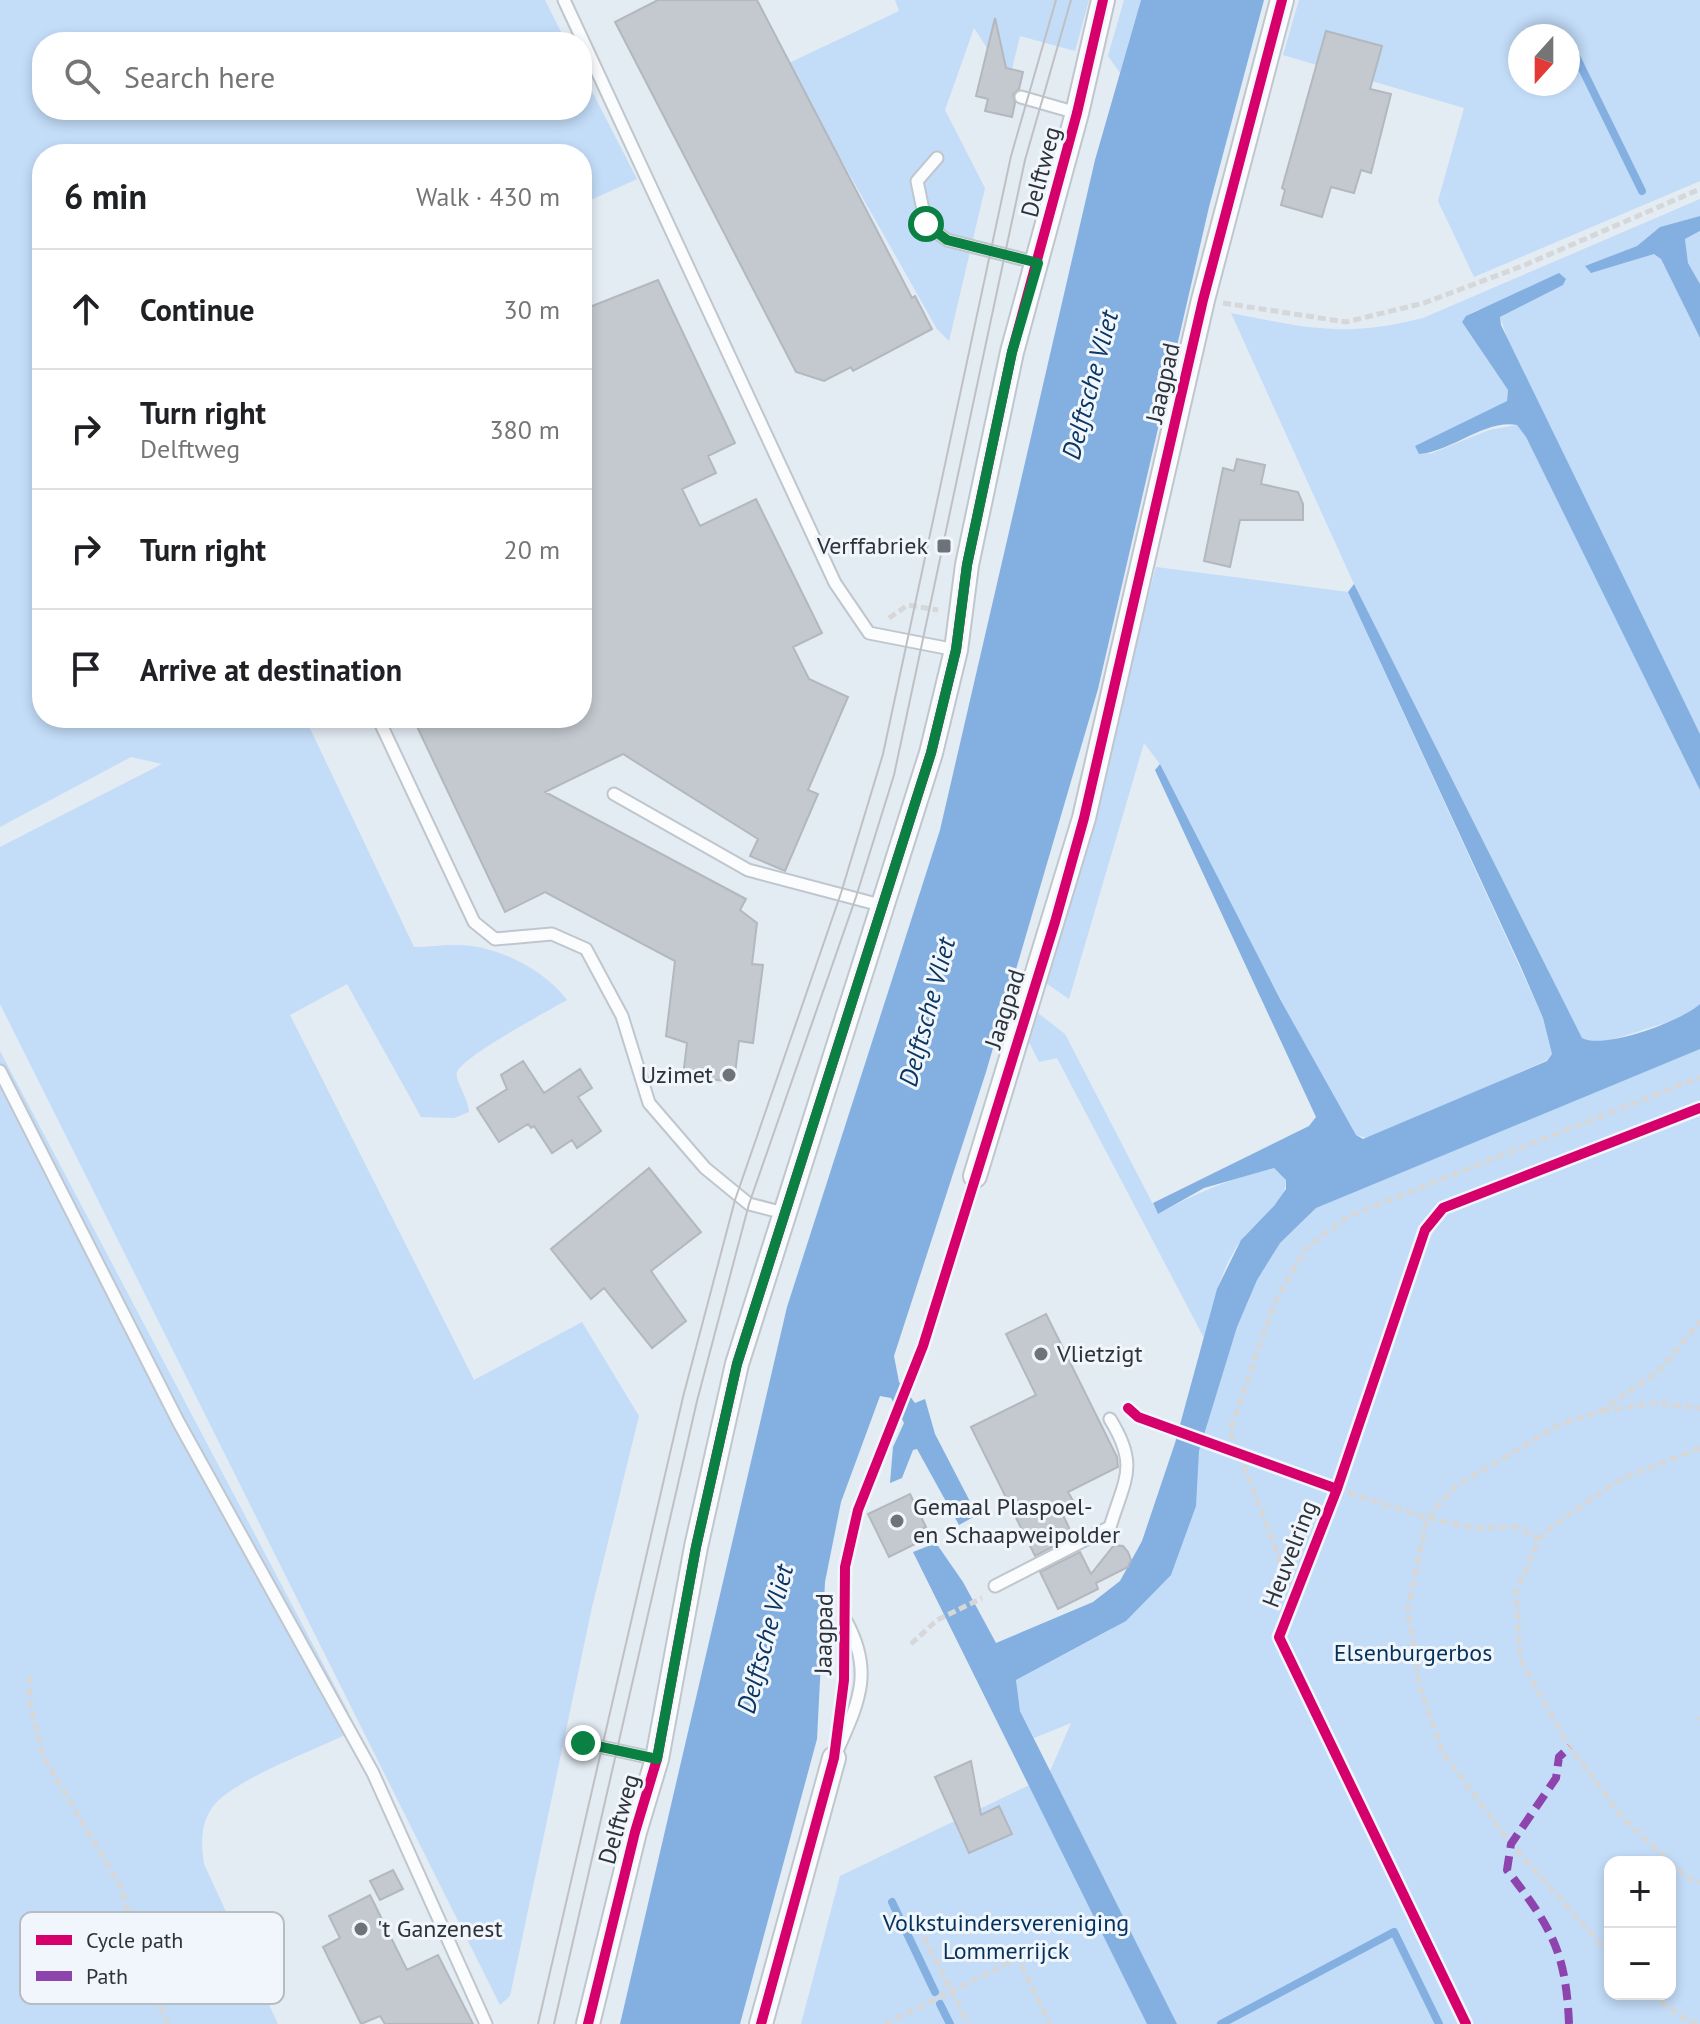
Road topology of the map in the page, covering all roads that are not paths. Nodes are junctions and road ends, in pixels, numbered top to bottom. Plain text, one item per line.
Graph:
1 (564, 0) edge
2 (1103, 0) edge
3 (1282, 0) edge
4 (579, 32) edge
5 (592, 60) edge
6 (1021, 97) dead end
7 (1077, 113) junction
8 (937, 158) dead end
9 (1038, 263) junction
10 (956, 650) junction
11 (383, 728) edge
12 (614, 794) dead end
13 (884, 906) junction
14 (0, 1071) edge
15 (975, 1176) dead end
16 (784, 1213) junction
17 (1110, 1419) dead end
18 (995, 1586) dead end
19 (845, 1619) dead end
20 (583, 1743) dead end
21 (834, 1758) joint
22 (657, 1759) junction
23 (486, 2024) edge
24 (588, 2024) edge
25 (761, 2024) edge

1 - 4 lane
2 - 7 street, Delftweg
3 - 15 street, Jaagpad
5 - 10 lane
6 - 7 lane
7 - 9 street, Delftweg
8 - 9 lane
9 - 10 street, Delftweg
10 - 13 street, Delftweg
11 - 16 lane
12 - 13 lane
13 - 16 street, Delftweg
14 - 23 lane
16 - 22 street, Delftweg
17 - 18 lane
19 - 21 lane
20 - 22 lane
21 - 25 street
22 - 24 street, Delftweg

